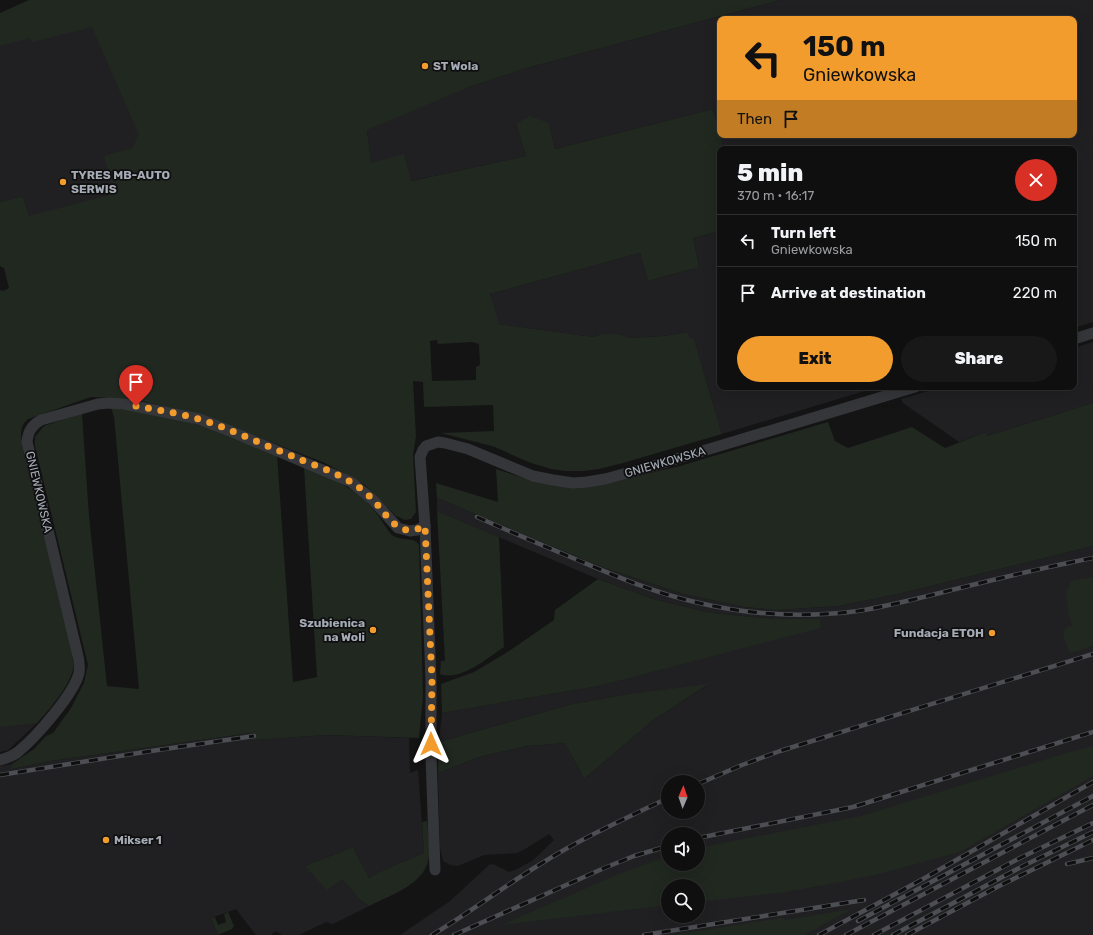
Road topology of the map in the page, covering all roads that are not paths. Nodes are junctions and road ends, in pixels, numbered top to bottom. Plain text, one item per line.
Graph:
1 (1093, 333) edge
2 (1077, 338) edge
3 (905, 390) edge
4 (425, 526) junction
5 (0, 760) edge
6 (435, 870) dead end

1 - 2 street
3 - 4 street, GNIEWKOWSKA
4 - 5 street, GNIEWKOWSKA
4 - 6 street

